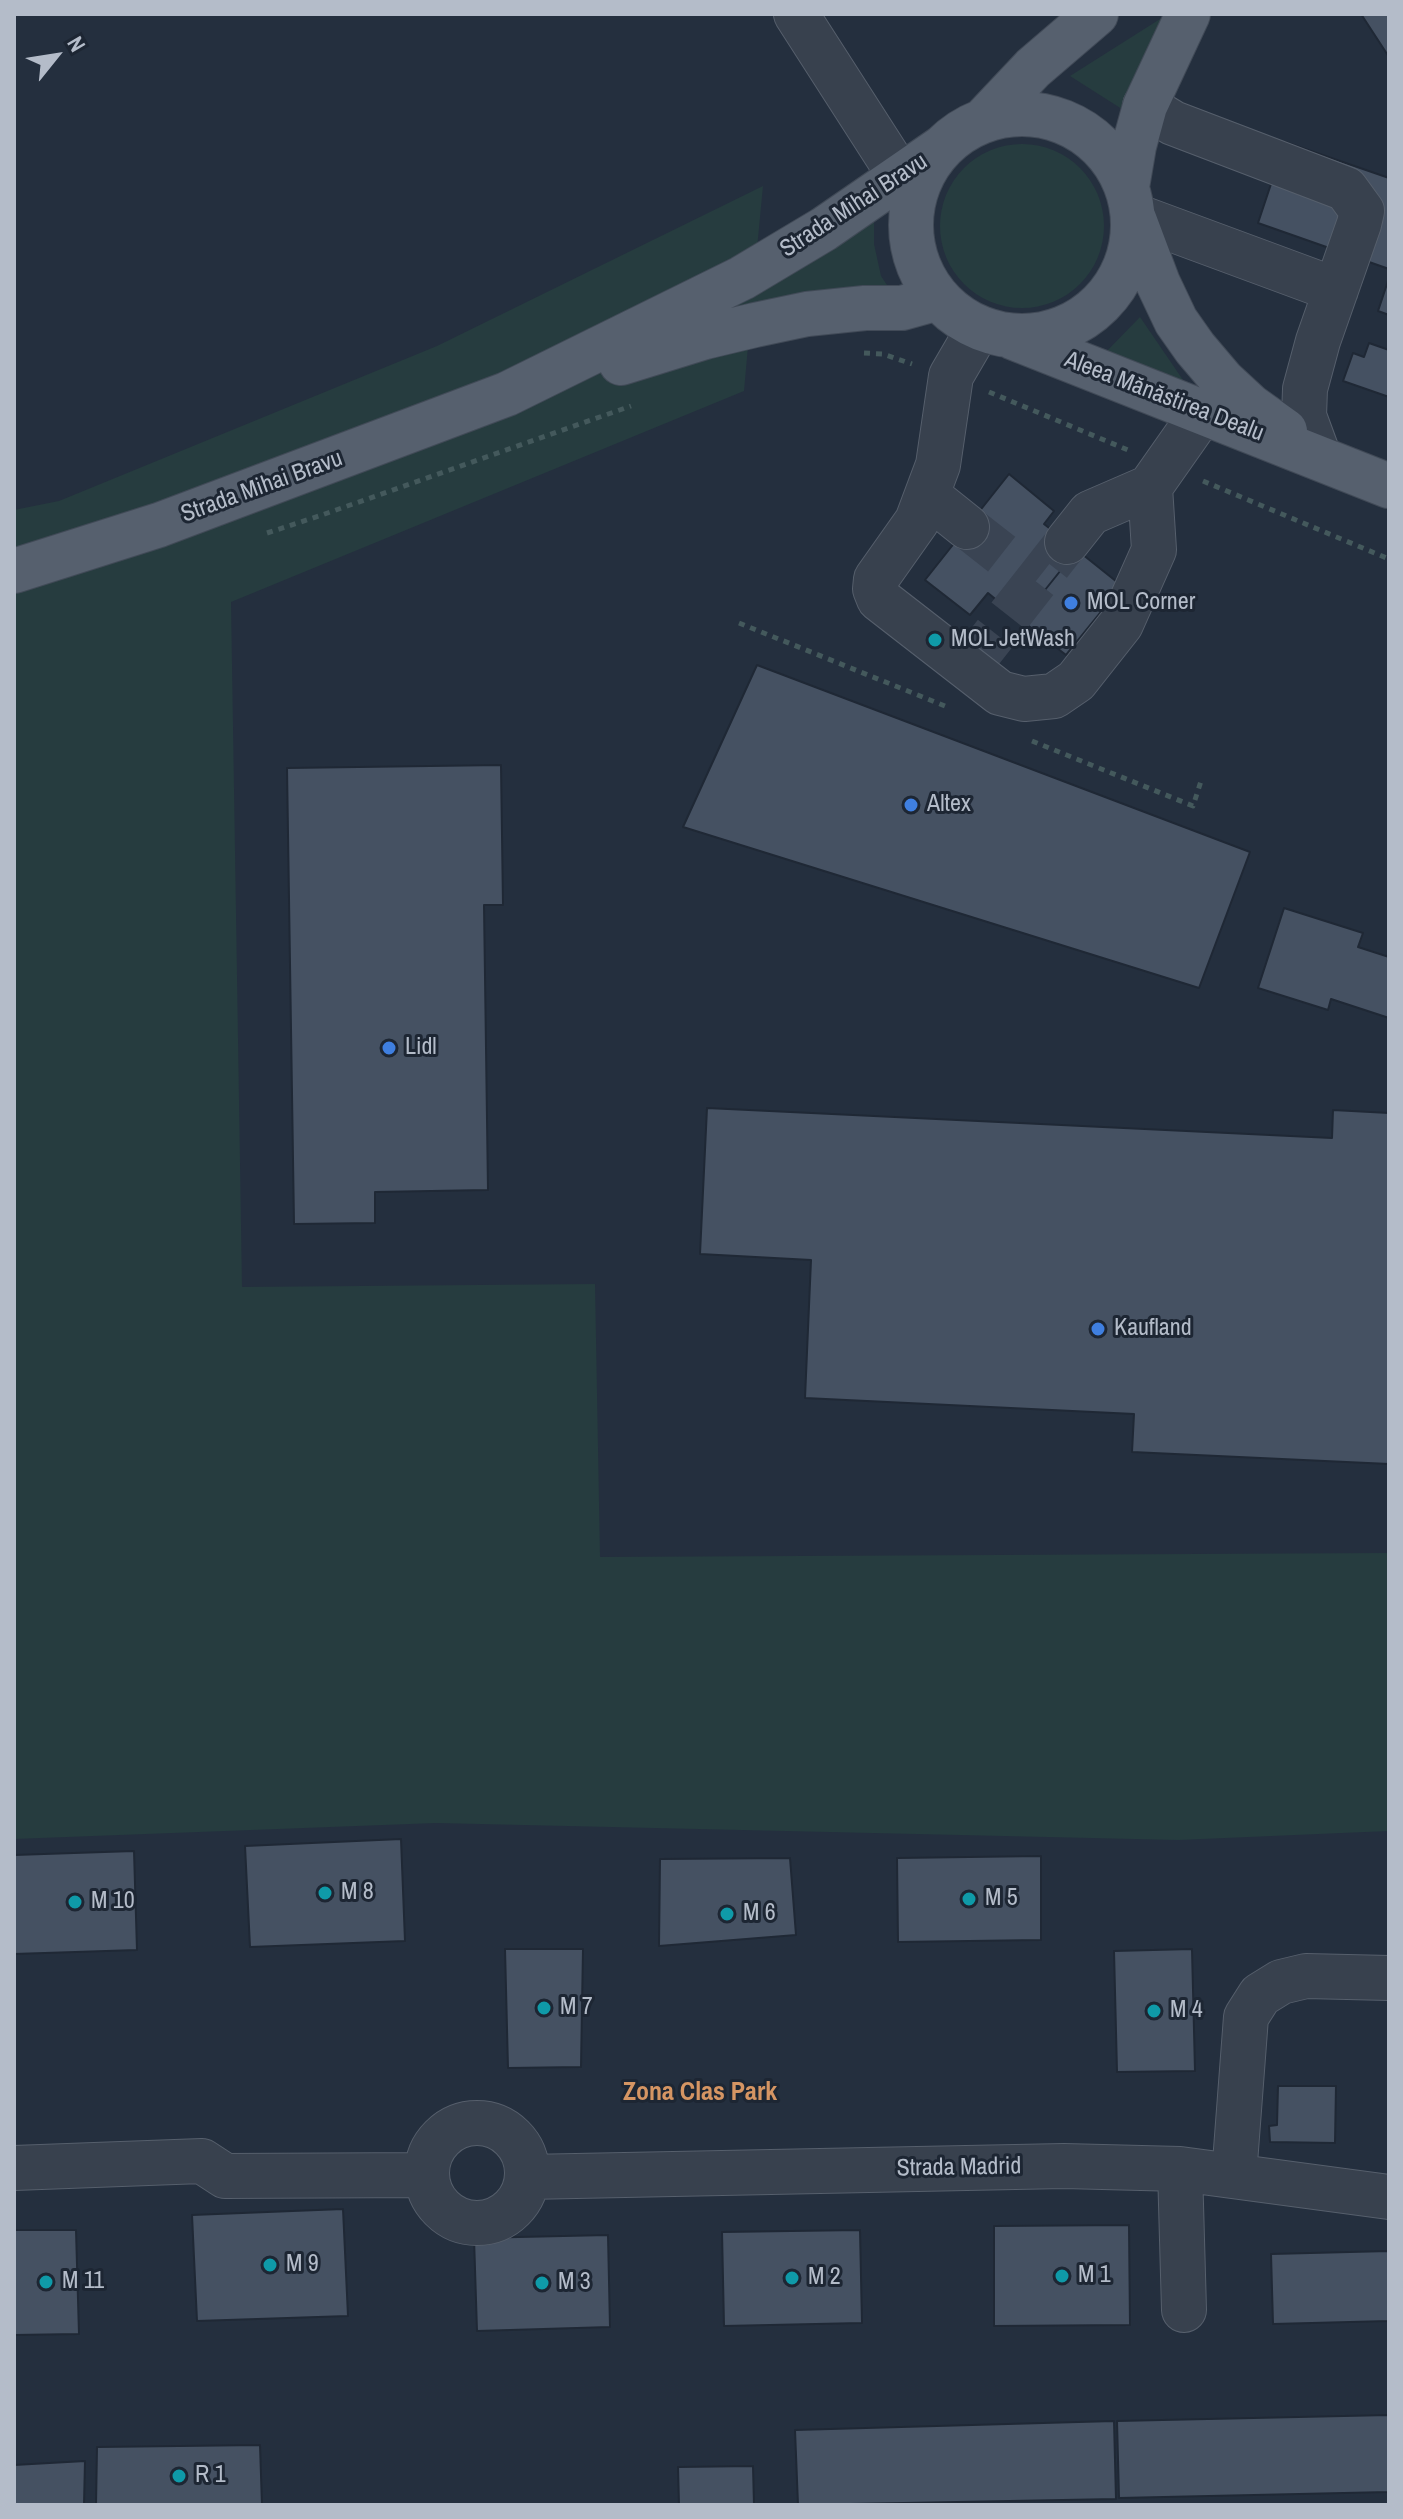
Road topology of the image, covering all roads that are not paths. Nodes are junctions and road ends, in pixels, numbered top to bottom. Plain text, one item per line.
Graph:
1 (796, 14) edge
2 (1096, 14) edge
3 (1188, 14) edge
4 (1145, 106) junction
5 (983, 121) junction
6 (943, 147) junction
7 (900, 176) junction
8 (1130, 201) junction
9 (1336, 290) junction
10 (938, 298) junction
11 (994, 332) junction
12 (507, 394) junction
13 (1202, 413) junction
14 (1319, 457) junction
15 (1157, 476) junction
16 (1389, 486) edge
17 (927, 495) junction
18 (967, 527) tunnel mouth
19 (1067, 542) tunnel mouth
20 (14, 571) edge
21 (1389, 1978) edge
22 (14, 2168) edge
23 (1180, 2169) junction
24 (427, 2175) junction
25 (1234, 2176) junction
26 (527, 2177) junction
27 (1389, 2197) edge
28 (1184, 2310) dead end

1 - 7 street
2 - 5 main road
3 - 4 main road
4 - 8 main road
4 - 9 street
5 - 6 main road
5 - 8 main road
6 - 7 main road, Strada Mihai Bravu
6 - 10 main road
7 - 12 main road, Strada Mihai Bravu
8 - 9 street
8 - 11 main road
8 - 14 main road, Aleea Mănăstirea Dealu
9 - 14 street
10 - 11 main road
10 - 12 main road, Strada Mihai Bravu
11 - 13 main road, Aleea Mănăstirea Dealu
11 - 17 street
12 - 20 main road, Strada Mihai Bravu
13 - 14 main road, Aleea Mănăstirea Dealu
13 - 15 street
14 - 16 main road, Aleea Mănăstirea Dealu
15 - 17 street
15 - 19 street
17 - 18 street
21 - 25 street
22 - 24 street
23 - 25 street, Strada Madrid
23 - 26 street, Strada Madrid
23 - 28 street
24 - 26 street
24 - 26 street
25 - 27 street, Strada Madrid

